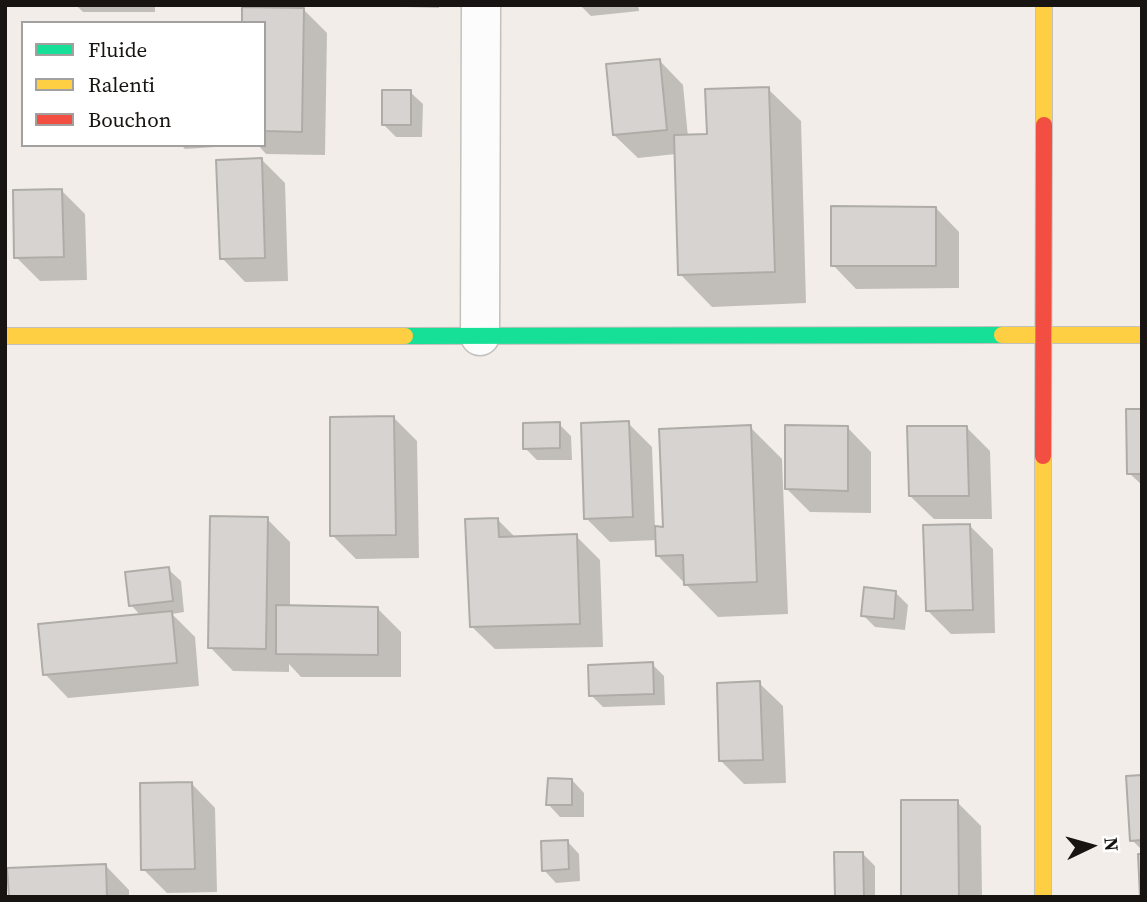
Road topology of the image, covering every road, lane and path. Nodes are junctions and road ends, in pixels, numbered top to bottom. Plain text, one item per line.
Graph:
1 (481, 5) edge
2 (1044, 5) edge
3 (1043, 334) junction
4 (1142, 335) edge
5 (5, 336) edge
6 (480, 336) junction
7 (1043, 897) edge

1 - 6 street
2 - 3 main road
3 - 4 main road
3 - 6 main road
3 - 7 main road
5 - 6 main road

